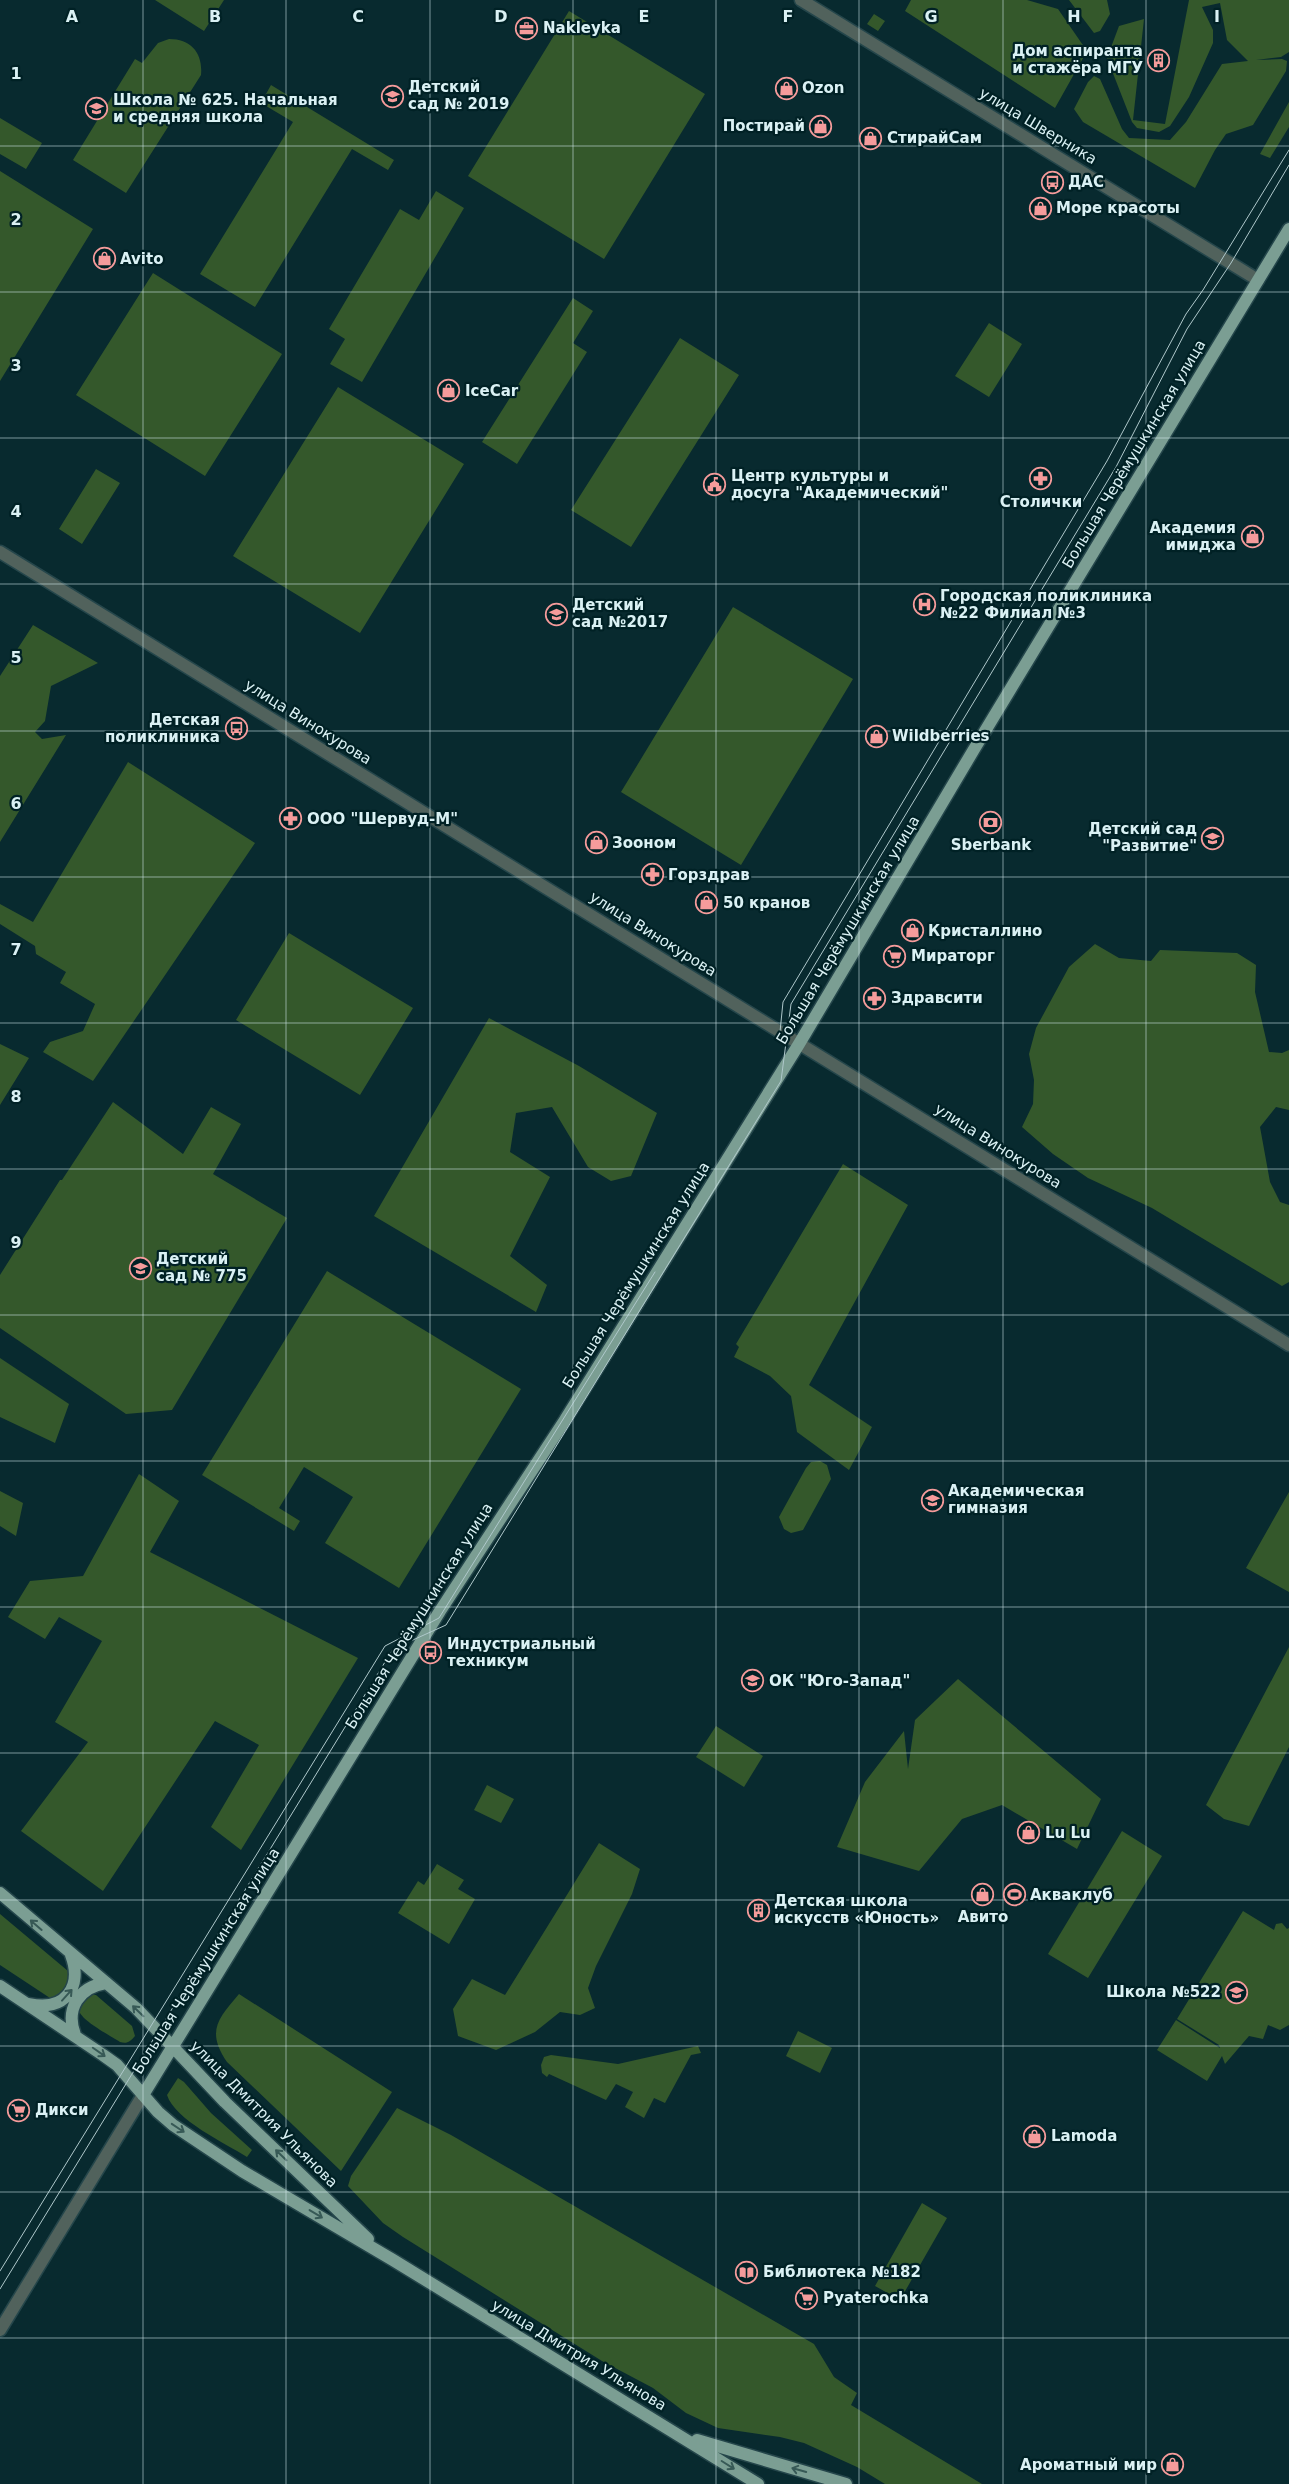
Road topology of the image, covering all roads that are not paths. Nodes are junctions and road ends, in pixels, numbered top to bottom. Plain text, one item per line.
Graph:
1 (801, 0) edge
2 (1289, 229) edge
3 (1258, 280) junction
4 (0, 552) edge
5 (800, 1044) junction
6 (1289, 1345) edge
7 (0, 1893) edge
8 (71, 1955) junction
9 (106, 1983) junction
10 (0, 1986) edge
11 (28, 2004) junction
12 (75, 2035) junction
13 (172, 2046) junction
14 (143, 2095) junction
15 (393, 2260) junction
16 (0, 2330) edge
17 (672, 2430) junction
18 (758, 2484) edge
19 (846, 2484) edge

1 - 3 street, улица Шверника
2 - 3 main road, Большая Черёмушкинская улица
3 - 5 main road, Большая Черёмушкинская улица
4 - 5 street, улица Винокурова
5 - 6 street, улица Винокурова
5 - 13 main road, Большая Черёмушкинская улица
8 -> 7 main road, улица Дмитрия Ульянова
8 - 9 main road, улица Дмитрия Ульянова
11 -> 8 main road
9 - 12 main road
13 -> 9 main road, улица Дмитрия Ульянова
10 - 11 main road, улица Дмитрия Ульянова
11 - 12 main road, улица Дмитрия Ульянова
12 -> 14 main road, улица Дмитрия Ульянова
13 - 14 main road, Большая Черёмушкинская улица
15 -> 13 main road, улица Дмитрия Ульянова
14 -> 15 main road, улица Дмитрия Ульянова
14 - 16 street, Большая Черёмушкинская улица
15 - 17 main road, улица Дмитрия Ульянова
17 -> 18 main road, улица Дмитрия Ульянова
19 -> 17 main road, улица Дмитрия Ульянова

